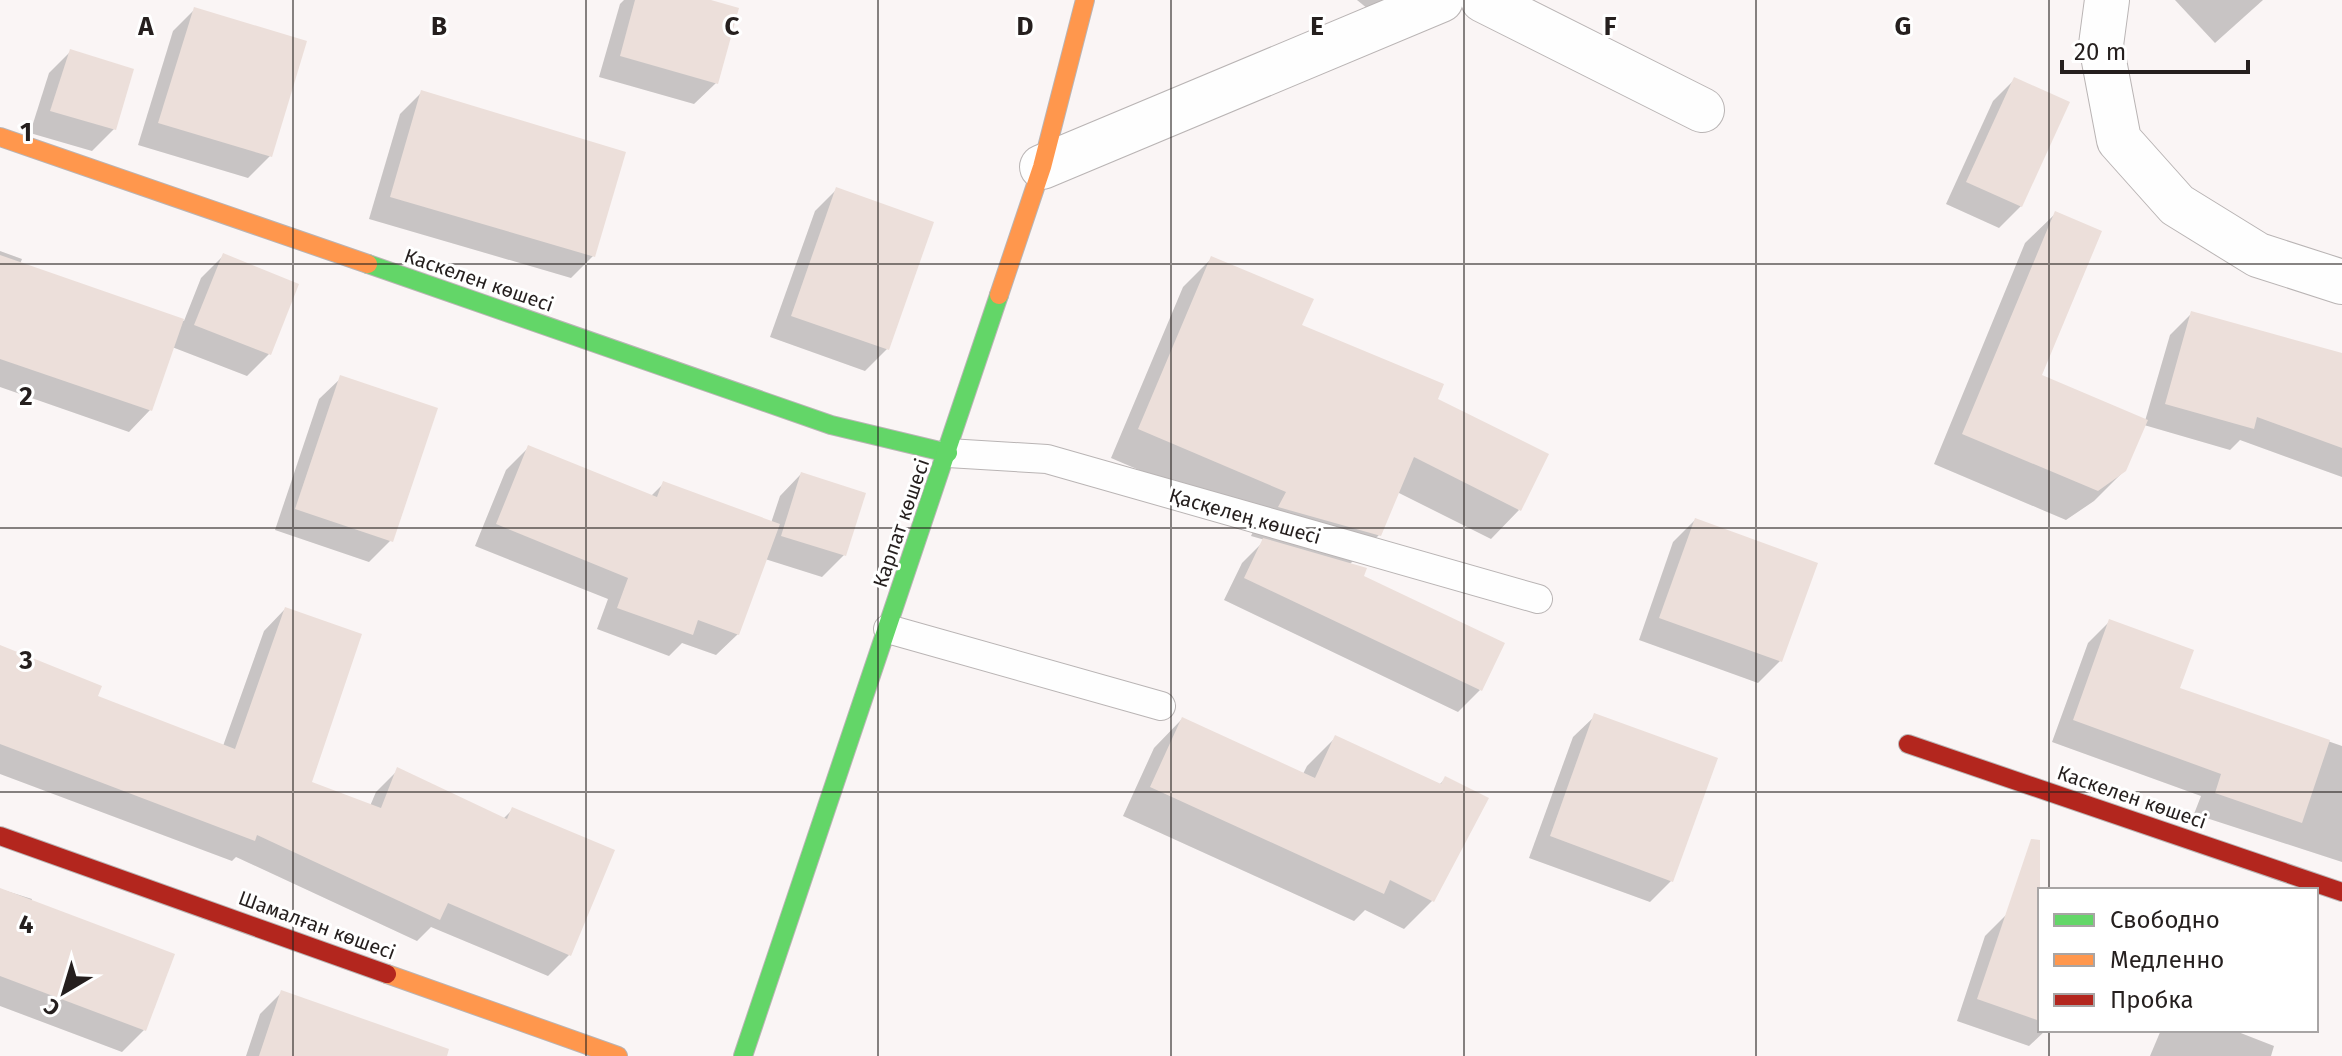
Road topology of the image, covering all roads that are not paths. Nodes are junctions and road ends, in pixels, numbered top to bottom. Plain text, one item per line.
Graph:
1 (1085, 0) edge
2 (1441, 0) edge
3 (1483, 0) edge
4 (2107, 0) edge
5 (1702, 110) dead end
6 (0, 137) edge
7 (1042, 167) junction
8 (2342, 282) edge
9 (948, 453) junction
10 (1538, 599) dead end
11 (888, 629) junction
12 (1161, 706) dead end
13 (1908, 744) dead end
14 (0, 836) edge
15 (2342, 892) edge
16 (618, 1056) edge
17 (743, 1056) edge

1 - 7 street, Карпат көшесі
2 - 7 street
3 - 5 street
4 - 8 street
6 - 9 street, Каскелен көшесі
7 - 9 street, Карпат көшесі
9 - 10 lane, Қасқелең көшесі
9 - 11 street, Карпат көшесі
11 - 12 lane
11 - 17 street, Карпат көшесі
13 - 15 street, Каскелен көшесі
14 - 16 street, Шамалған көшесі

